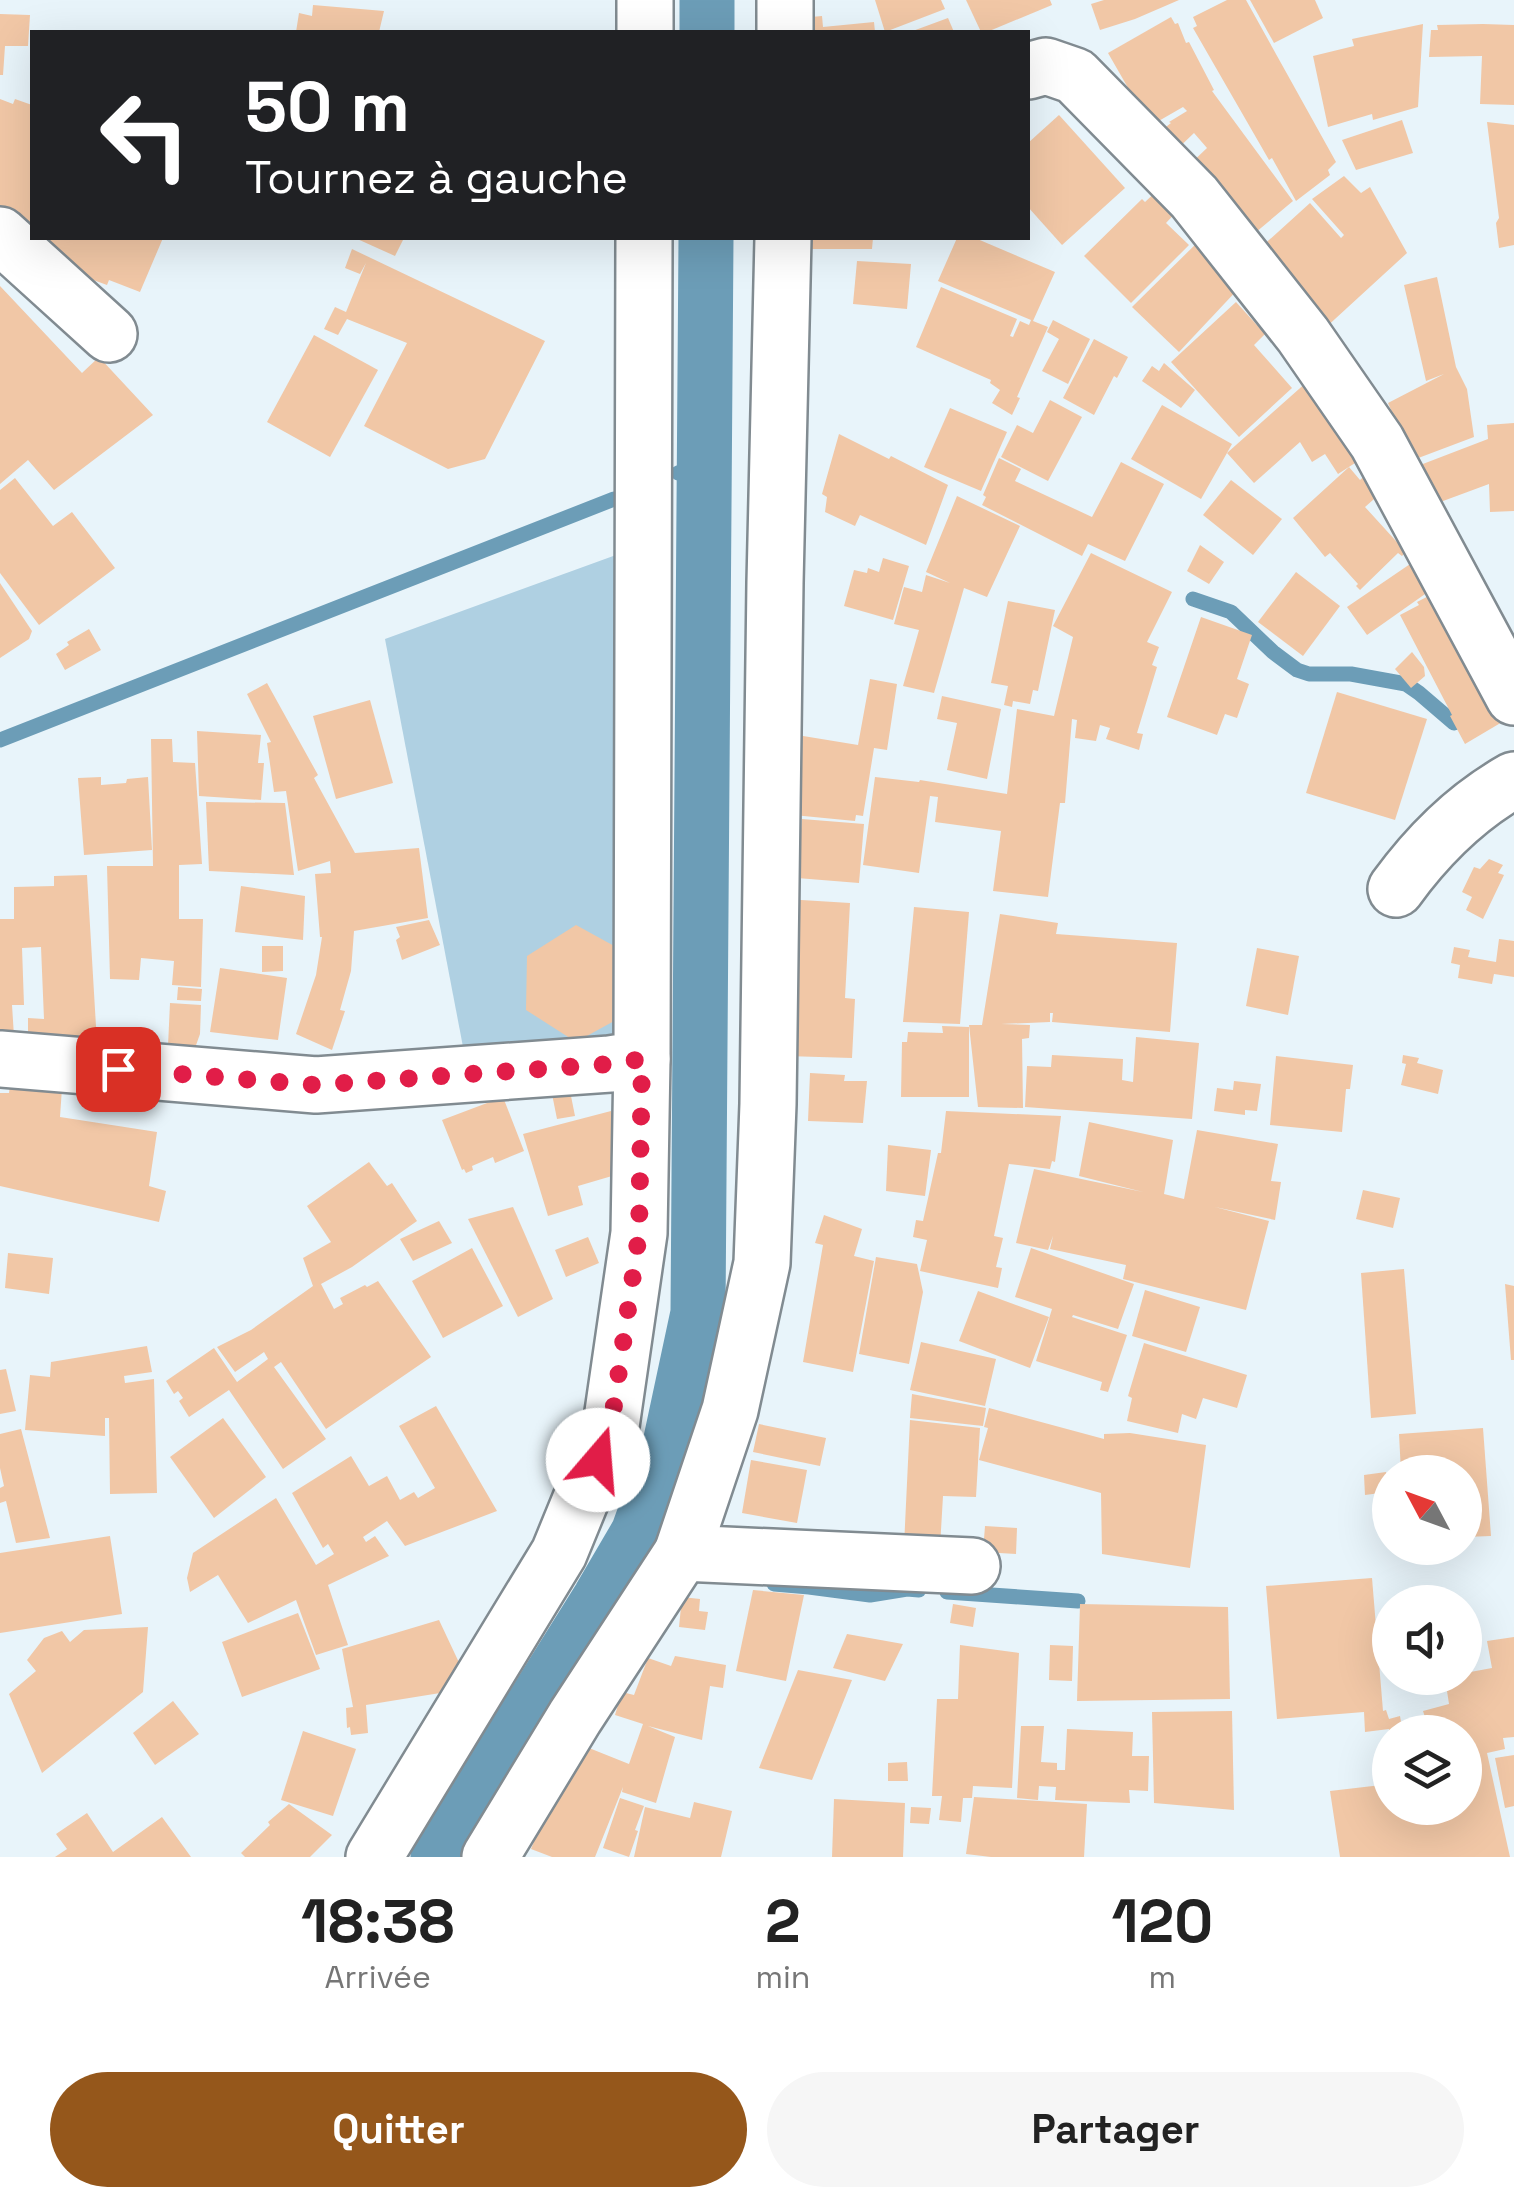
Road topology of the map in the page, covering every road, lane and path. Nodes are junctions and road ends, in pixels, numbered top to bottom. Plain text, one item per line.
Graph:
1 (645, 0) edge
2 (785, 0) edge
3 (645, 30) edge
4 (785, 30) edge
5 (1030, 70) edge
6 (0, 234) edge
7 (644, 240) edge
8 (783, 240) edge
9 (109, 334) dead end
10 (1514, 696) edge
11 (1514, 780) edge
12 (1396, 889) dead end
13 (642, 1059) junction
14 (0, 1060) edge
15 (682, 1553) junction
16 (972, 1566) dead end
17 (374, 1857) edge
18 (490, 1857) edge

1 - 3 street
2 - 4 street
5 - 10 street
6 - 9 street
7 - 13 street
8 - 15 street
11 - 12 street
13 - 14 street
13 - 17 street
15 - 16 street
15 - 18 street

